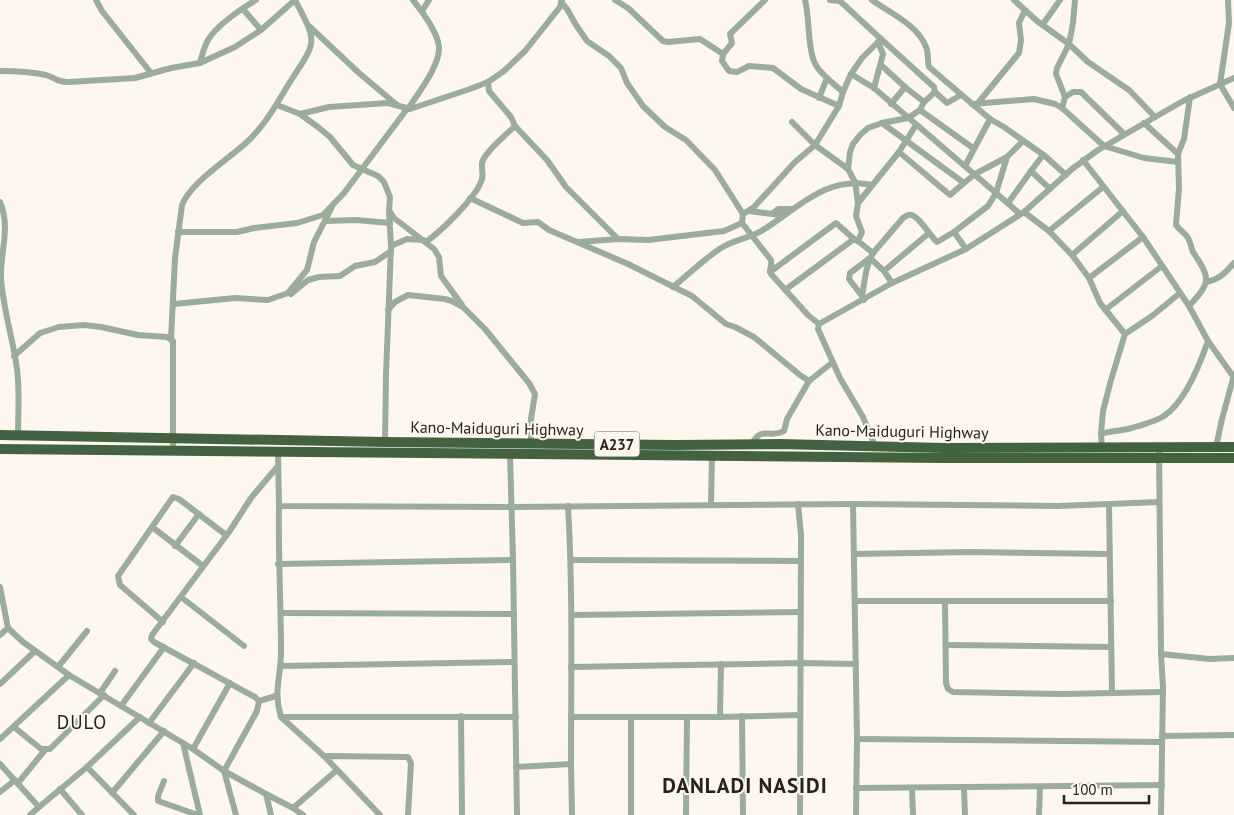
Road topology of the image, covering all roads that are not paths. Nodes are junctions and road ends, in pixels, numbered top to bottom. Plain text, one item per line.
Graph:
1 (96, 0) edge
2 (295, 0) edge
3 (413, 0) edge
4 (429, 0) edge
5 (615, 0) edge
6 (765, 0) edge
7 (805, 0) edge
8 (830, 0) edge
9 (872, 0) edge
10 (1014, 0) edge
11 (1060, 0) edge
12 (1075, 0) edge
13 (1228, 0) edge
14 (251, 1) edge
15 (562, 1) edge
16 (840, 1) edge
17 (243, 9) junction
18 (1025, 10) junction
19 (422, 11) junction
20 (1232, 20) edge
21 (1042, 24) junction
22 (308, 25) junction
23 (261, 30) junction
24 (880, 41) junction
25 (1069, 44) junction
26 (723, 54) junction
27 (200, 63) junction
28 (881, 65) junction
29 (0, 71) edge
30 (151, 73) junction
31 (851, 74) junction
32 (827, 78) junction
33 (1234, 78) edge
34 (488, 82) junction
35 (1220, 84) junction
36 (905, 87) junction
37 (874, 88) junction
38 (843, 92) junction
39 (935, 92) junction
40 (960, 96) junction
41 (1065, 97) junction
42 (1190, 97) junction
43 (819, 98) junction
44 (924, 102) junction
45 (891, 104) junction
46 (975, 104) junction
47 (277, 105) junction
48 (399, 106) junction
49 (839, 106) junction
50 (1062, 108) junction
51 (1234, 108) edge
52 (407, 109) junction
53 (920, 110) junction
54 (300, 114) junction
55 (1155, 117) junction
56 (908, 118) junction
57 (990, 119) junction
58 (792, 122) dead end
59 (882, 123) junction
60 (1144, 123) junction
61 (916, 125) junction
62 (515, 126) junction
63 (1124, 134) junction
64 (1023, 141) junction
65 (906, 142) junction
66 (815, 145) junction
67 (1104, 146) junction
68 (973, 148) junction
69 (899, 152) junction
70 (1178, 154) junction
71 (1043, 155) junction
72 (1006, 157) junction
73 (1083, 160) junction
74 (1178, 162) junction
75 (963, 164) junction
76 (362, 168) junction
77 (848, 169) junction
78 (1031, 171) junction
79 (951, 172) junction
80 (975, 174) junction
81 (1066, 175) junction
82 (855, 182) junction
83 (964, 183) junction
84 (872, 185) junction
85 (1102, 187) junction
86 (1050, 189) junction
87 (996, 193) junction
88 (470, 198) junction
89 (0, 202) edge
90 (858, 203) junction
91 (1008, 203) junction
92 (333, 204) junction
93 (793, 209) junction
94 (389, 210) junction
95 (1123, 211) junction
96 (746, 212) junction
97 (1022, 213) junction
98 (326, 221) junction
99 (742, 222) junction
100 (390, 223) junction
101 (1049, 231) junction
102 (178, 232) junction
103 (954, 232) junction
104 (929, 234) junction
105 (751, 235) junction
106 (1143, 237) junction
107 (618, 239) junction
108 (856, 240) junction
109 (424, 241) junction
110 (579, 242) junction
111 (391, 249) junction
112 (966, 249) junction
113 (871, 255) junction
114 (1072, 255) junction
115 (1234, 263) edge
116 (1162, 266) junction
117 (884, 271) junction
118 (770, 272) junction
119 (1089, 278) junction
120 (1207, 282) junction
121 (892, 283) junction
122 (673, 287) junction
123 (785, 290) junction
124 (1180, 293) junction
125 (283, 295) junction
126 (863, 298) junction
127 (174, 304) junction
128 (1189, 306) junction
129 (463, 307) junction
130 (388, 310) junction
131 (1105, 310) junction
132 (819, 324) junction
133 (1125, 334) junction
134 (171, 339) junction
135 (1208, 341) junction
136 (14, 356) junction
137 (832, 362) junction
138 (1234, 376) edge
139 (810, 381) junction
140 (1101, 434) junction
141 (0, 435) edge
142 (18, 435) junction
143 (174, 437) junction
144 (385, 442) junction
145 (531, 443) junction
146 (752, 444) junction
147 (875, 446) junction
148 (1159, 446) junction
149 (1234, 446) edge
150 (1216, 447) junction
151 (1102, 448) junction
152 (0, 449) edge
153 (173, 452) junction
154 (278, 452) junction
155 (510, 453) junction
156 (712, 456) junction
157 (1158, 458) junction
158 (1234, 458) edge
159 (278, 466) junction
160 (1159, 502) junction
161 (711, 504) junction
162 (798, 504) junction
163 (853, 504) junction
164 (1109, 504) junction
165 (279, 506) junction
166 (568, 506) junction
167 (511, 507) junction
168 (199, 514) junction
169 (152, 527) junction
170 (226, 535) junction
171 (175, 546) junction
172 (854, 554) junction
173 (1109, 554) junction
174 (513, 560) junction
175 (571, 560) junction
176 (801, 561) junction
177 (278, 564) junction
178 (203, 566) junction
179 (0, 587) edge
180 (181, 597) junction
181 (855, 601) junction
182 (1110, 601) junction
183 (945, 602) junction
184 (800, 612) junction
185 (281, 613) junction
186 (514, 614) junction
187 (572, 615) junction
188 (163, 622) junction
189 (8, 628) junction
190 (87, 631) dead end
191 (0, 635) edge
192 (946, 645) junction
193 (164, 646) junction
194 (244, 646) dead end
195 (1111, 647) junction
196 (36, 651) junction
197 (1161, 654) junction
198 (1234, 658) edge
199 (514, 662) junction
200 (194, 663) junction
201 (802, 663) junction
202 (721, 664) junction
203 (856, 664) junction
204 (280, 666) junction
205 (58, 667) junction
206 (571, 667) junction
207 (115, 671) dead end
208 (69, 675) junction
209 (230, 683) junction
210 (0, 684) edge
211 (1163, 692) junction
212 (1112, 693) junction
213 (102, 694) junction
214 (276, 696) junction
215 (259, 701) junction
216 (121, 706) junction
217 (800, 715) junction
218 (461, 716) junction
219 (742, 716) junction
220 (140, 717) junction
221 (281, 717) junction
222 (516, 717) junction
223 (571, 717) junction
224 (631, 717) junction
225 (687, 717) junction
226 (720, 717) junction
227 (149, 723) junction
228 (14, 727) junction
229 (164, 731) junction
230 (1234, 735) edge
231 (857, 738) junction
232 (0, 739) edge
233 (1162, 739) junction
234 (183, 743) junction
235 (193, 749) junction
236 (45, 750) junction
237 (324, 756) junction
238 (0, 764) edge
239 (571, 764) junction
240 (87, 767) junction
241 (516, 767) junction
242 (338, 770) junction
243 (224, 771) junction
244 (16, 781) junction
245 (164, 781) dead end
246 (1162, 785) junction
247 (1040, 787) junction
248 (60, 788) junction
249 (856, 788) junction
250 (912, 788) junction
251 (964, 788) junction
252 (0, 792) edge
253 (112, 793) junction
254 (266, 794) junction
255 (39, 807) junction
256 (293, 808) junction
257 (30, 815) edge
258 (82, 815) edge
259 (134, 815) edge
260 (199, 815) edge
261 (236, 815) edge
262 (271, 815) edge
263 (303, 815) edge
264 (380, 815) edge
265 (408, 815) edge
266 (462, 815) edge
267 (517, 815) edge
268 (572, 815) edge
269 (631, 815) edge
270 (686, 815) edge
271 (743, 815) edge
272 (800, 815) edge
273 (856, 815) edge
274 (913, 815) edge
275 (966, 815) edge
276 (1039, 815) edge
277 (1161, 815) edge

1 - 30 street
2 - 22 street
2 - 23 street
3 - 19 street
4 - 19 street
5 - 26 street
6 - 26 street
7 - 32 street
8 - 16 street
9 - 40 street
10 - 18 street
11 - 21 street
12 - 25 street
13 - 20 street
14 - 17 street
15 - 34 street
15 - 96 street
16 - 24 street
17 - 23 street
17 - 27 street
18 - 21 street
18 - 46 street
19 - 52 street
20 - 35 street
21 - 25 street
22 - 47 street
22 - 48 street
23 - 27 street
24 - 28 street
24 - 31 street
24 - 39 street
25 - 41 street
25 - 55 street
26 - 43 street
27 - 30 street
28 - 36 street
28 - 37 street
29 - 30 street
31 - 37 street
31 - 38 street
32 - 38 street
32 - 43 street
33 - 35 street
34 - 52 street
34 - 62 street
35 - 42 street
35 - 51 street
36 - 44 street
36 - 45 street
37 - 45 street
38 - 49 street
39 - 40 street
39 - 44 street
40 - 46 street
41 - 50 street
41 - 63 street
42 - 55 street
42 - 70 street
43 - 49 street
44 - 53 street
45 - 56 street
46 - 50 street
46 - 57 street
47 - 54 street
47 - 102 street
48 - 52 street
48 - 54 street
49 - 66 street
50 - 67 street
52 - 76 street
53 - 56 street
53 - 68 street
54 - 76 street
55 - 60 street
56 - 59 street
56 - 61 street
57 - 64 street
57 - 68 street
58 - 66 street
59 - 65 street
59 - 77 street
60 - 63 street
60 - 70 street
61 - 65 street
61 - 75 street
62 - 88 street
62 - 107 street
63 - 67 street
64 - 71 street
64 - 72 street
65 - 69 street
65 - 79 street
66 - 77 street
66 - 96 street
67 - 73 street
67 - 74 street
68 - 75 street
69 - 83 street
69 - 84 street
70 - 74 street
71 - 78 street
71 - 81 street
72 - 80 street
72 - 87 street
73 - 81 street
73 - 85 street
74 - 120 street
75 - 79 street
75 - 80 street
76 - 92 street
76 - 94 street
77 - 82 street
78 - 86 street
78 - 91 street
79 - 83 street
80 - 83 street
80 - 87 street
81 - 86 street
82 - 84 street
82 - 90 street
82 - 93 street
84 - 90 street
85 - 95 street
85 - 101 street
86 - 97 street
87 - 91 street
87 - 103 street
88 - 109 street
88 - 110 street
89 - 136 street
90 - 108 street
91 - 97 street
92 - 98 street
92 - 102 street
93 - 96 street
93 - 105 street
94 - 100 street
94 - 109 street
95 - 106 street
95 - 114 street
96 - 99 street
97 - 101 street
97 - 112 street
98 - 100 street
98 - 125 street
99 - 105 street
99 - 107 street
100 - 111 street
101 - 114 street
102 - 127 street
103 - 104 street
103 - 112 street
104 - 113 street
104 - 117 street
105 - 118 street
105 - 122 street
106 - 116 street
106 - 119 street
107 - 110 street
108 - 113 street
108 - 118 street
108 - 123 street
109 - 111 street
109 - 129 street
110 - 122 street
111 - 125 street
111 - 130 street
112 - 121 street
113 - 117 street
113 - 126 street
113 - 126 street
114 - 119 street
115 - 120 street
116 - 124 street
116 - 131 street
117 - 121 street
118 - 123 street
119 - 131 street
120 - 128 street
121 - 126 street
122 - 139 street
123 - 132 street
124 - 128 street
124 - 133 street
125 - 127 street
126 - 132 street
127 - 134 street
128 - 135 street
129 - 130 street
129 - 145 street
130 - 144 street
131 - 133 street
132 - 137 street
133 - 140 street
134 - 136 street
134 - 143 street
135 - 138 street
135 - 140 street
136 - 142 street
137 - 139 street
137 - 147 street
138 - 150 street
139 - 146 street
140 - 151 street
141 - 142 highway, Kano-Maiduguri Highway / A237
142 - 143 highway, Kano-Maiduguri Highway / A237
143 - 144 highway, Kano-Maiduguri Highway / A237
143 - 153 street
144 - 145 highway, Kano-Maiduguri Highway / A237
145 - 146 highway, Kano-Maiduguri Highway / A237
146 - 147 highway, Kano-Maiduguri Highway / A237
147 - 151 highway, Kano-Maiduguri Highway / A237
148 - 150 highway, Kano-Maiduguri Highway / A237
148 - 151 highway, Kano-Maiduguri Highway / A237
148 - 157 street
149 - 150 highway, Kano-Maiduguri Highway / A237
152 - 153 highway, Kano-Maiduguri Highway / A237
153 - 154 highway, Kano-Maiduguri Highway / A237
154 - 155 highway, Kano-Maiduguri Highway / A237
154 - 159 street
155 - 156 highway, Kano-Maiduguri Highway / A237
155 - 167 street
156 - 157 highway, Kano-Maiduguri Highway / A237
156 - 161 street
157 - 158 highway, Kano-Maiduguri Highway / A237
157 - 160 street
159 - 165 street
159 - 170 street
160 - 164 street
160 - 197 street
161 - 162 street
161 - 166 street
162 - 163 street
162 - 176 street
163 - 164 street
163 - 172 street
164 - 173 street
165 - 167 street
165 - 177 street
166 - 167 street
166 - 175 street
167 - 174 street
168 - 169 street
168 - 170 street
168 - 171 street
169 - 171 street
169 - 188 street
170 - 178 street
171 - 178 street
172 - 173 street
172 - 181 street
173 - 182 street
174 - 177 street
174 - 186 street
175 - 176 street
175 - 187 street
176 - 184 street
177 - 185 street
178 - 180 street
179 - 189 street
180 - 188 street
180 - 194 street
181 - 183 street
181 - 203 street
182 - 183 street
182 - 195 street
183 - 192 street
184 - 187 street
184 - 201 street
185 - 186 street
185 - 204 street
186 - 199 street
187 - 206 street
188 - 193 street
189 - 191 street
189 - 196 street
190 - 205 street
192 - 195 street
192 - 212 street
193 - 200 street
193 - 216 street
195 - 212 street
196 - 205 street
196 - 210 street
197 - 198 street
197 - 211 street
199 - 204 street
199 - 222 street
200 - 209 street
200 - 227 street
201 - 202 street
201 - 203 street
201 - 217 street
202 - 206 street
202 - 226 street
203 - 231 street
204 - 214 street
205 - 208 street
206 - 223 street
207 - 213 street
208 - 213 street
208 - 228 street
209 - 215 street
209 - 235 street
211 - 212 street
211 - 233 street
213 - 216 street
213 - 236 street
214 - 215 street
214 - 221 street
215 - 243 street
216 - 220 street
217 - 219 street
217 - 272 street
218 - 221 street
218 - 222 street
218 - 266 street
219 - 226 street
219 - 271 street
220 - 227 street
220 - 240 street
221 - 237 street
222 - 241 street
223 - 224 street
223 - 239 street
224 - 225 street
224 - 269 street
225 - 226 street
225 - 270 street
227 - 229 street
228 - 232 street
228 - 236 street
229 - 234 street
229 - 253 street
230 - 233 street
231 - 233 street
231 - 249 street
233 - 246 street
234 - 235 street
234 - 260 street
235 - 243 street
236 - 244 street
237 - 242 street
237 - 265 street
238 - 244 street
239 - 241 street
239 - 268 street
240 - 248 street
240 - 253 street
241 - 267 street
242 - 256 street
242 - 264 street
243 - 254 street
243 - 261 street
244 - 252 street
244 - 255 street
245 - 260 street
246 - 247 street
246 - 277 street
247 - 251 street
247 - 276 street
248 - 255 street
248 - 258 street
249 - 250 street
249 - 273 street
250 - 251 street
250 - 274 street
251 - 275 street
253 - 259 street
254 - 256 street
254 - 262 street
255 - 257 street
256 - 263 street

